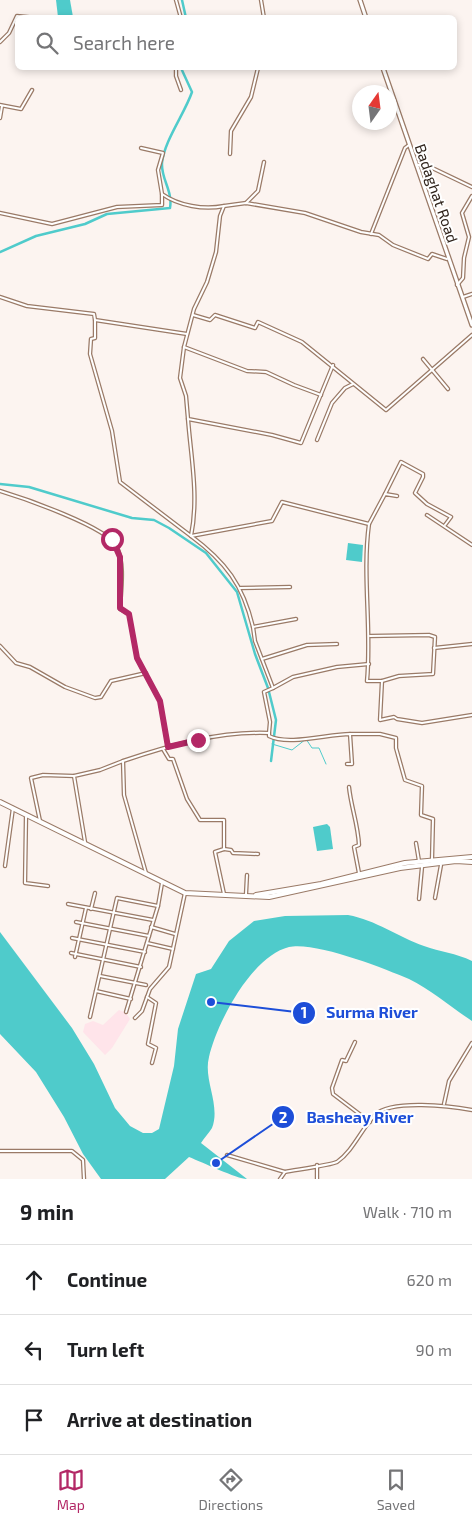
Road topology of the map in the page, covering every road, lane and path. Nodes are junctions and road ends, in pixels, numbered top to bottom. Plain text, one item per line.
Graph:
1 (176, 0) edge
2 (260, 0) edge
3 (360, 0) edge
4 (181, 15) edge
5 (263, 15) edge
6 (365, 15) edge
7 (15, 20) edge
8 (0, 42) edge
9 (176, 70) edge
10 (258, 70) edge
11 (384, 70) edge
12 (32, 90) dead end
13 (181, 90) dead end
14 (1, 106) edge
15 (0, 118) edge
16 (409, 145) junction
17 (141, 148) dead end
18 (230, 154) dead end
19 (264, 162) dead end
20 (415, 165) junction
21 (472, 187) edge
22 (162, 194) junction
23 (472, 196) edge
24 (246, 203) junction
25 (224, 206) junction
26 (0, 213) edge
27 (371, 234) junction
28 (447, 259) junction
29 (456, 285) junction
30 (472, 294) edge
31 (0, 297) edge
32 (461, 297) junction
33 (192, 314) junction
34 (94, 320) junction
35 (472, 325) edge
36 (187, 334) junction
37 (472, 335) edge
38 (184, 347) junction
39 (423, 359) dead end
40 (333, 365) junction
41 (432, 370) junction
42 (353, 384) junction
43 (448, 389) dead end
44 (321, 395) junction
45 (188, 419) junction
46 (317, 440) dead end
47 (0, 491) edge
48 (385, 494) junction
49 (397, 496) dead end
50 (427, 515) dead end
51 (369, 524) junction
52 (446, 526) junction
53 (191, 536) junction
54 (472, 545) edge
55 (290, 587) dead end
56 (240, 588) junction
57 (296, 619) dead end
58 (253, 627) junction
59 (370, 636) junction
60 (337, 644) dead end
61 (472, 644) edge
62 (0, 646) edge
63 (434, 648) junction
64 (262, 658) junction
65 (369, 664) junction
66 (146, 674) junction
67 (382, 681) junction
68 (273, 688) junction
69 (472, 716) edge
70 (350, 734) junction
71 (269, 735) junction
72 (168, 747) junction
73 (163, 749) junction
74 (123, 761) junction
75 (347, 764) dead end
76 (74, 776) junction
77 (349, 787) dead end
78 (0, 802) edge
79 (13, 808) junction
80 (25, 814) junction
81 (40, 821) junction
82 (85, 842) junction
83 (416, 843) dead end
84 (224, 849) junction
85 (258, 854) dead end
86 (472, 856) edge
87 (432, 859) junction
88 (442, 862) junction
89 (472, 862) edge
90 (420, 863) junction
91 (5, 866) dead end
92 (146, 873) junction
93 (359, 873) junction
94 (247, 875) dead end
95 (163, 880) junction
96 (48, 886) dead end
97 (292, 891) junction
98 (185, 892) junction
99 (95, 893) dead end
100 (224, 896) junction
101 (248, 897) junction
102 (435, 898) dead end
103 (419, 899) dead end
104 (68, 904) dead end
105 (158, 906) junction
106 (86, 908) junction
107 (91, 908) junction
108 (114, 913) junction
109 (153, 920) junction
110 (76, 922) dead end
111 (83, 923) junction
112 (151, 927) junction
113 (111, 929) junction
114 (176, 934) junction
115 (149, 936) junction
116 (72, 938) dead end
117 (79, 939) junction
118 (147, 943) junction
119 (108, 944) junction
120 (173, 949) junction
121 (145, 952) junction
122 (71, 953) dead end
123 (75, 956) junction
124 (104, 960) junction
125 (141, 968) junction
126 (100, 976) junction
127 (136, 982) junction
128 (146, 985) dead end
129 (96, 991) junction
130 (147, 997) junction
131 (131, 999) junction
132 (126, 1012) dead end
133 (90, 1017) dead end
134 (135, 1018) dead end
135 (355, 1042) dead end
136 (472, 1043) edge
137 (152, 1063) dead end
138 (444, 1104) junction
139 (472, 1110) edge
140 (370, 1122) junction
141 (0, 1151) edge
142 (227, 1155) dead end
143 (318, 1165) junction
144 (284, 1172) junction
145 (84, 1179) edge
146 (280, 1179) edge
147 (317, 1179) edge

1 - 4 street
2 - 5 street
3 - 6 main road
7 - 8 street
9 - 13 street
10 - 18 street
11 - 16 main road, Badaghat Road
12 - 14 street
14 - 15 street
16 - 20 main road, Badaghat Road
16 - 27 street
17 - 22 street
19 - 24 street
20 - 21 street
20 - 28 main road, Badaghat Road
22 - 25 street
22 - 26 street
23 - 29 street
24 - 25 street
24 - 27 street
25 - 33 street
27 - 28 street
28 - 29 main road, Badaghat Road
29 - 32 main road, Badaghat Road
30 - 32 street
31 - 34 street
32 - 35 main road, Badaghat Road
33 - 36 street
33 - 40 street
34 - 36 street
34 - 53 street
36 - 38 street
37 - 41 street
38 - 44 street
38 - 45 street
39 - 41 street
40 - 42 street
40 - 44 street
41 - 42 street
41 - 43 street
42 - 46 street
44 - 45 street
45 - 53 street
47 - 66 street
48 - 49 street
48 - 51 street
48 - 52 street
50 - 52 street
51 - 53 street
51 - 59 street
52 - 54 street
53 - 56 street
55 - 56 street
56 - 58 street
57 - 58 street
58 - 64 street
59 - 63 street
59 - 65 street
60 - 64 street
61 - 63 street
62 - 66 street
63 - 67 street
64 - 68 street
65 - 67 street
65 - 68 street
66 - 72 street
67 - 69 street
68 - 71 street
70 - 71 street
70 - 75 street
70 - 87 street
71 - 72 street
72 - 73 street
73 - 74 street
73 - 84 street
74 - 76 street
74 - 92 street
76 - 81 street
76 - 82 street
77 - 93 street
78 - 79 main road
79 - 80 main road
79 - 91 street
80 - 81 main road
80 - 96 street
81 - 82 main road
82 - 92 main road
83 - 90 street
84 - 85 street
84 - 100 street
86 - 87 main road
87 - 90 main road
88 - 89 main road
88 - 90 main road
88 - 102 street
90 - 93 main road
90 - 97 main road
90 - 103 street
92 - 95 main road
93 - 97 main road
94 - 101 street
95 - 98 main road
95 - 105 street
97 - 101 main road
98 - 100 main road
98 - 114 street
99 - 107 street
100 - 101 main road
104 - 106 street
105 - 108 street
105 - 109 street
106 - 107 street
106 - 111 street
107 - 108 street
108 - 109 street
108 - 113 street
109 - 112 street
110 - 111 street
111 - 113 street
111 - 117 street
112 - 114 street
112 - 115 street
113 - 115 street
113 - 119 street
114 - 120 street
115 - 118 street
116 - 117 street
117 - 119 street
117 - 123 street
118 - 120 street
118 - 121 street
119 - 121 street
119 - 124 street
120 - 130 street
121 - 125 street
122 - 123 street
123 - 124 street
124 - 125 street
124 - 126 street
125 - 127 street
126 - 127 street
126 - 129 street
127 - 128 street
127 - 131 street
129 - 131 street
129 - 133 street
130 - 134 street
130 - 137 street
131 - 132 street
135 - 140 street
136 - 138 street
138 - 139 street
138 - 140 street
140 - 143 street
141 - 145 street
142 - 144 street
143 - 144 street
143 - 147 street
144 - 146 street

